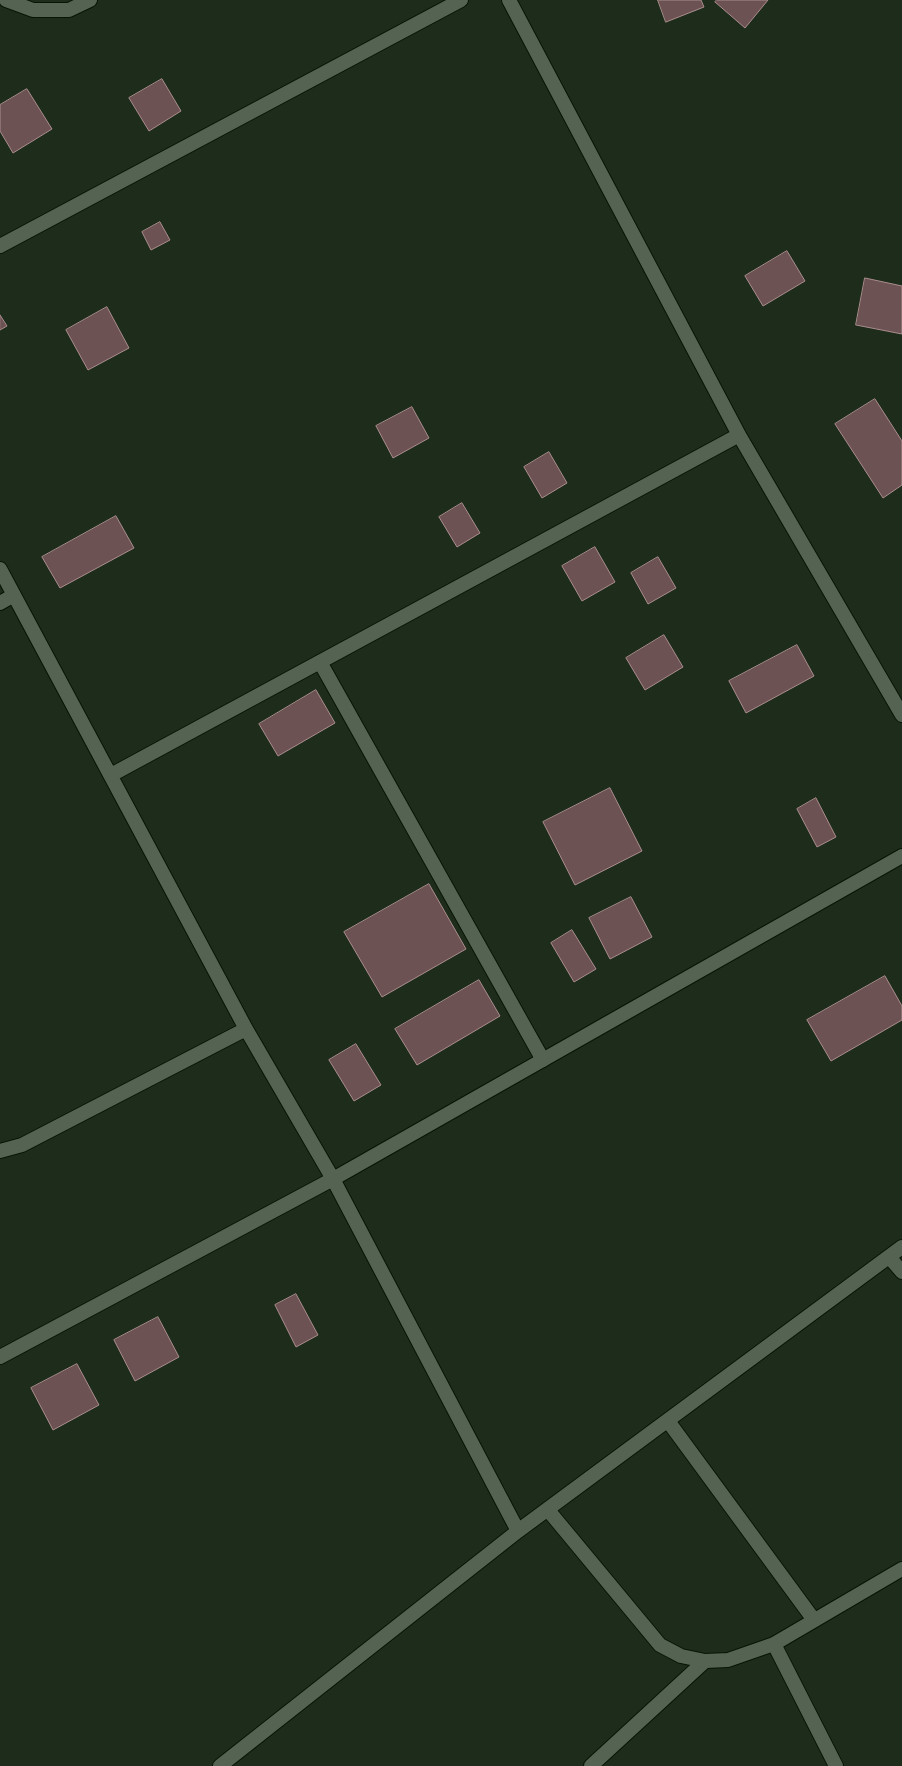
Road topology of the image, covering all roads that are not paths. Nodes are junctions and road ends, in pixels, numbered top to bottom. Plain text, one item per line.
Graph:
1 (6, 0) edge
2 (90, 0) edge
3 (461, 0) edge
4 (509, 0) edge
5 (0, 246) edge
6 (739, 435) junction
7 (0, 569) edge
8 (14, 595) junction
9 (0, 603) edge
10 (320, 662) junction
11 (902, 715) edge
12 (111, 775) junction
13 (902, 856) edge
14 (246, 1029) junction
15 (543, 1060) junction
16 (0, 1151) edge
17 (333, 1179) junction
18 (902, 1247) edge
19 (889, 1257) junction
20 (902, 1272) edge
21 (0, 1357) edge
22 (668, 1421) junction
23 (548, 1510) junction
24 (518, 1531) junction
25 (902, 1569) edge
26 (814, 1620) junction
27 (774, 1644) junction
28 (705, 1661) junction
29 (220, 1766) edge
30 (591, 1766) edge
31 (836, 1766) edge

1 - 2 street
3 - 5 street
4 - 6 street
6 - 10 street
6 - 11 street
7 - 8 street
8 - 9 street
8 - 12 street
10 - 12 street
10 - 15 street
12 - 14 street
13 - 15 street
14 - 16 street
14 - 17 street
15 - 17 street
17 - 21 street
17 - 24 street
18 - 19 street
19 - 20 street
19 - 22 street
22 - 23 street
22 - 26 street
23 - 24 street
23 - 28 street
24 - 29 street
25 - 26 street
26 - 27 street
27 - 28 street
27 - 31 street
28 - 30 street

